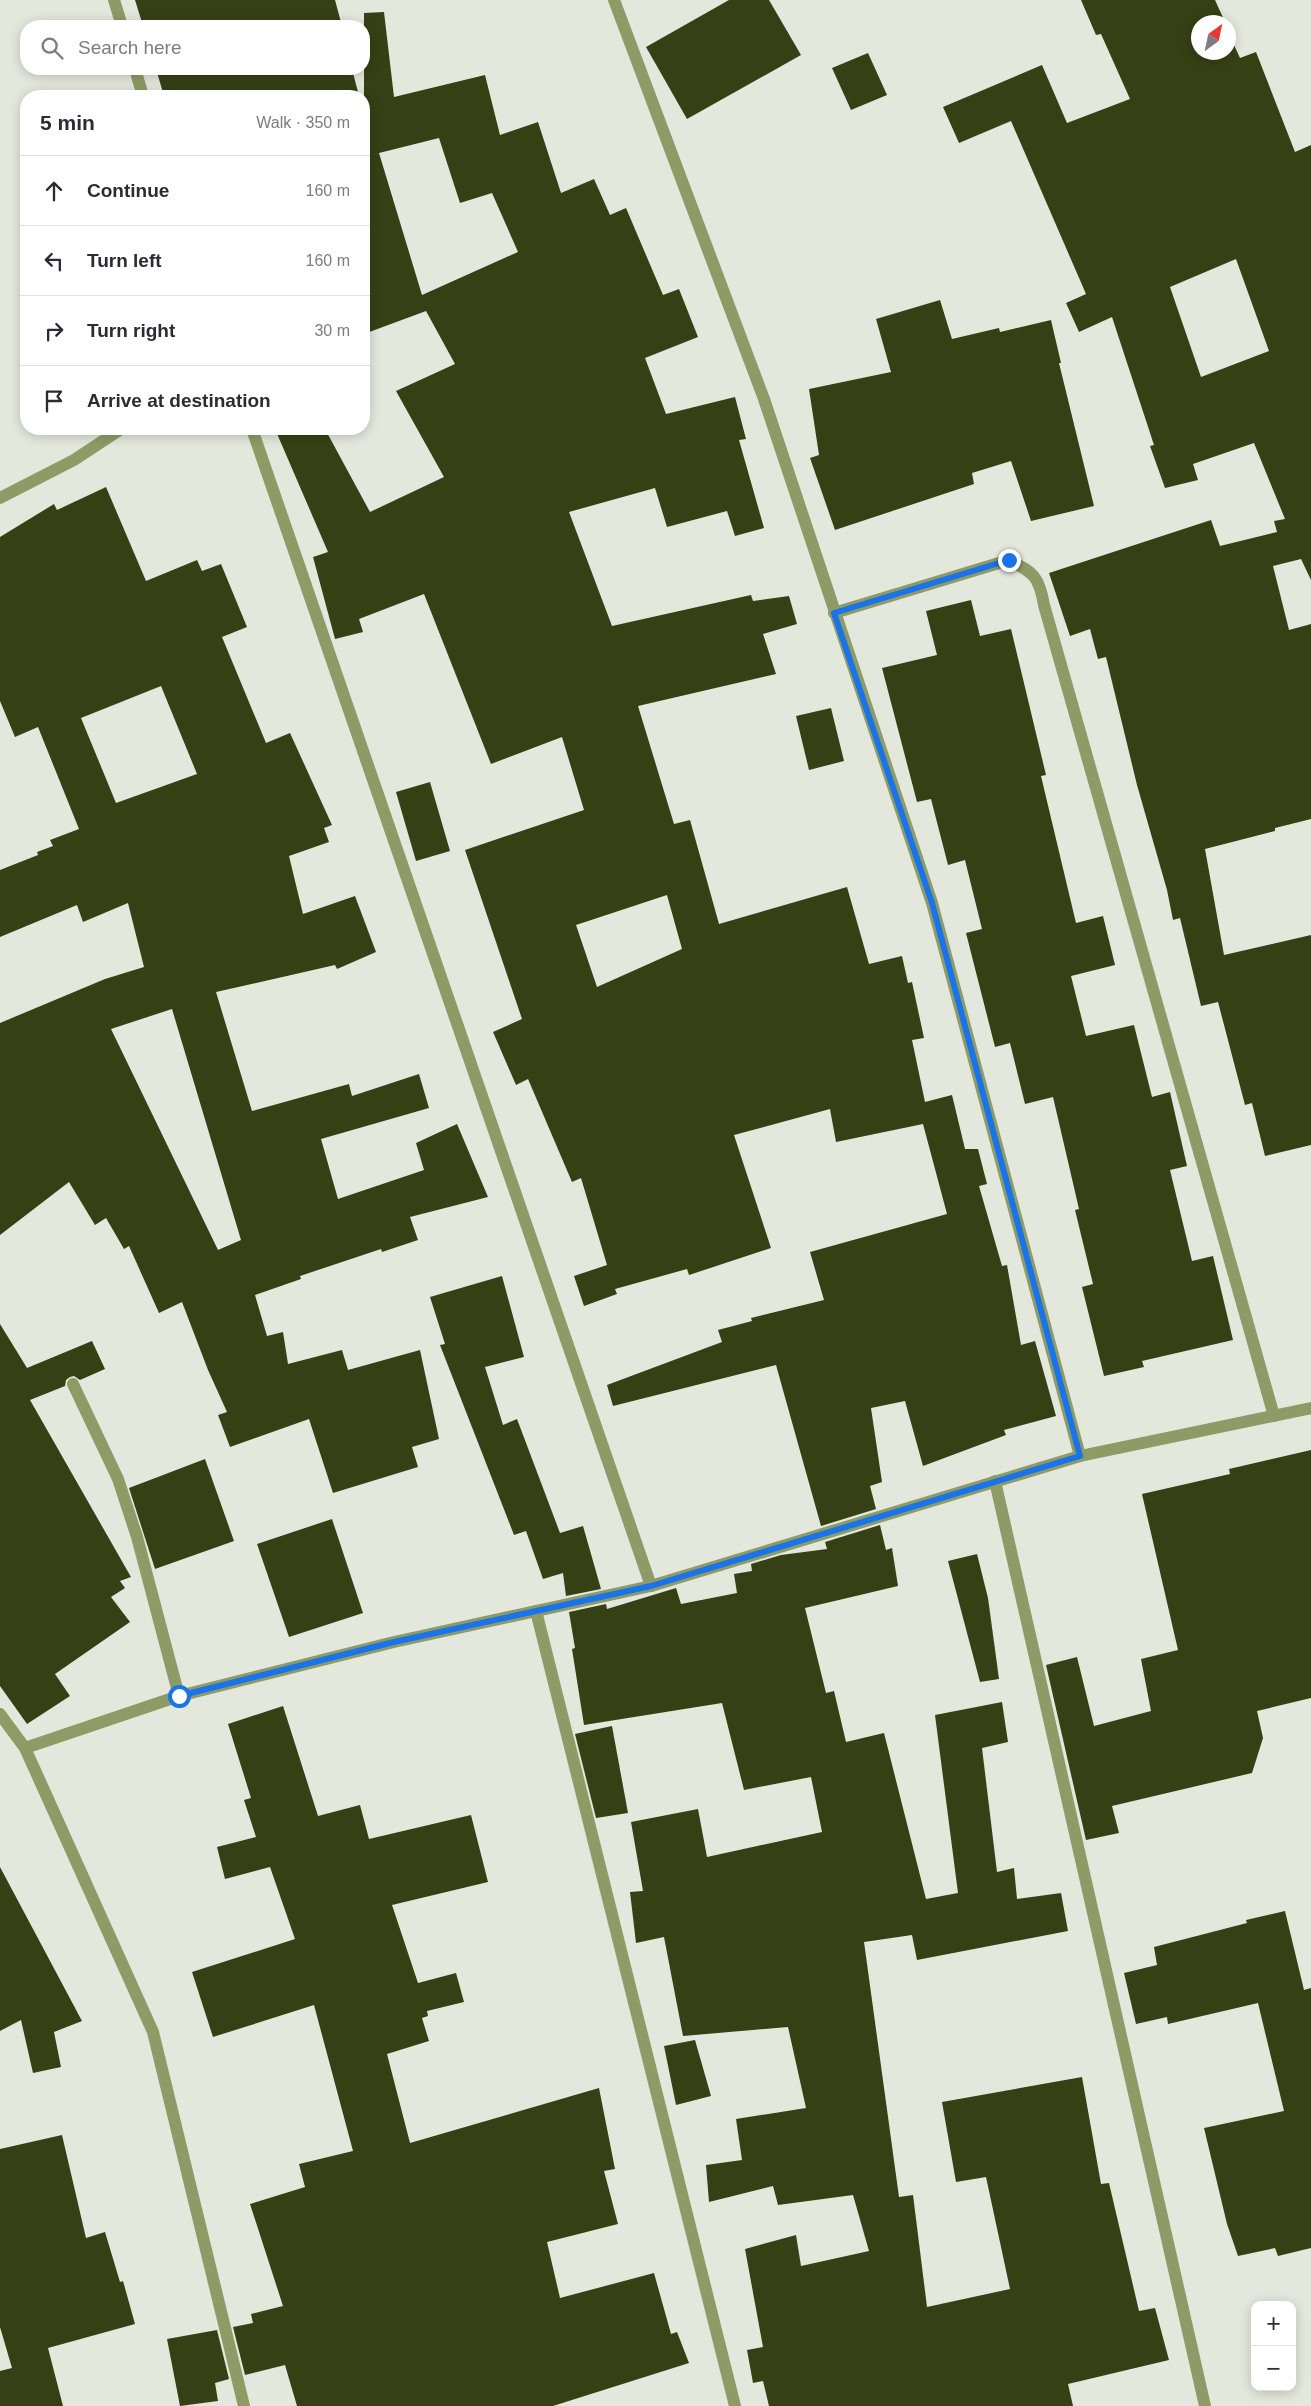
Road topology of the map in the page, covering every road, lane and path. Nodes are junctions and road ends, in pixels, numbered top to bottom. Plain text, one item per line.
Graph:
1 (114, 0) edge
2 (614, 0) edge
3 (120, 20) edge
4 (137, 75) edge
5 (142, 90) edge
6 (112, 435) edge
7 (254, 435) edge
8 (0, 498) edge
9 (834, 613) junction
10 (73, 1384) dead end
11 (1311, 1408) edge
12 (1274, 1416) junction
13 (1080, 1456) junction
14 (996, 1481) junction
15 (651, 1586) junction
16 (536, 1611) junction
17 (179, 1696) junction
18 (0, 1714) edge
19 (25, 1748) junction
20 (244, 2406) edge
21 (734, 2406) edge
22 (1205, 2406) edge

1 - 3 street
2 - 9 street
4 - 5 street
6 - 8 street
7 - 15 street
9 - 12 street
9 - 13 street
10 - 17 street
11 - 12 street
12 - 13 street
13 - 14 street
14 - 15 street
14 - 22 street
15 - 16 street
16 - 17 street
16 - 21 street
17 - 19 street
18 - 19 street
19 - 20 street

